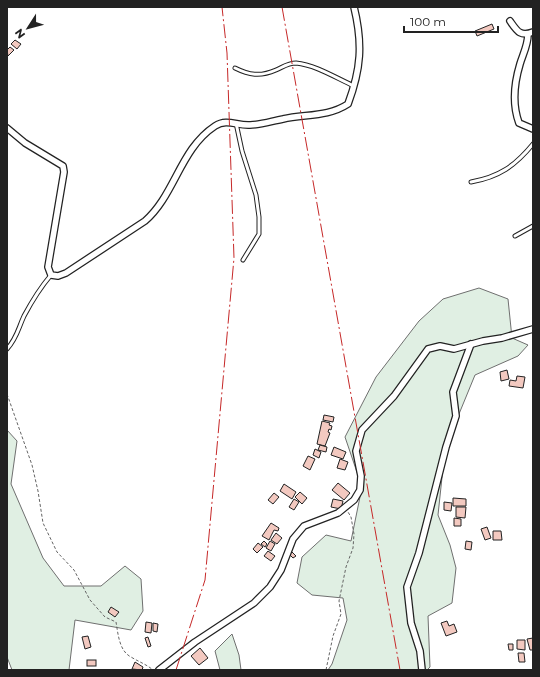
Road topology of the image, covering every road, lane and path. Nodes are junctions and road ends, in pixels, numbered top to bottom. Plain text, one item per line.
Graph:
1 (354, 7) edge
2 (510, 21) dead end
3 (530, 33) edge
4 (235, 68) dead end
5 (354, 86) junction
6 (236, 124) junction
7 (7, 128) edge
8 (533, 129) edge
9 (533, 144) edge
10 (471, 182) dead end
11 (533, 226) edge
12 (514, 236) dead end
13 (244, 260) dead end
14 (52, 275) junction
15 (533, 329) edge
16 (471, 344) junction
17 (7, 349) edge
18 (7, 394) edge
19 (345, 508) junction
20 (154, 670) edge
21 (158, 670) edge
22 (326, 670) edge
23 (422, 670) edge

1 - 5 street
2 - 3 street
3 - 8 street
4 - 5 lane
5 - 6 street
6 - 13 lane
6 - 14 street
7 - 14 street
9 - 10 lane
11 - 12 lane
14 - 17 lane
15 - 16 street
16 - 19 street
16 - 23 street
18 - 20 path
19 - 21 street
19 - 22 path

